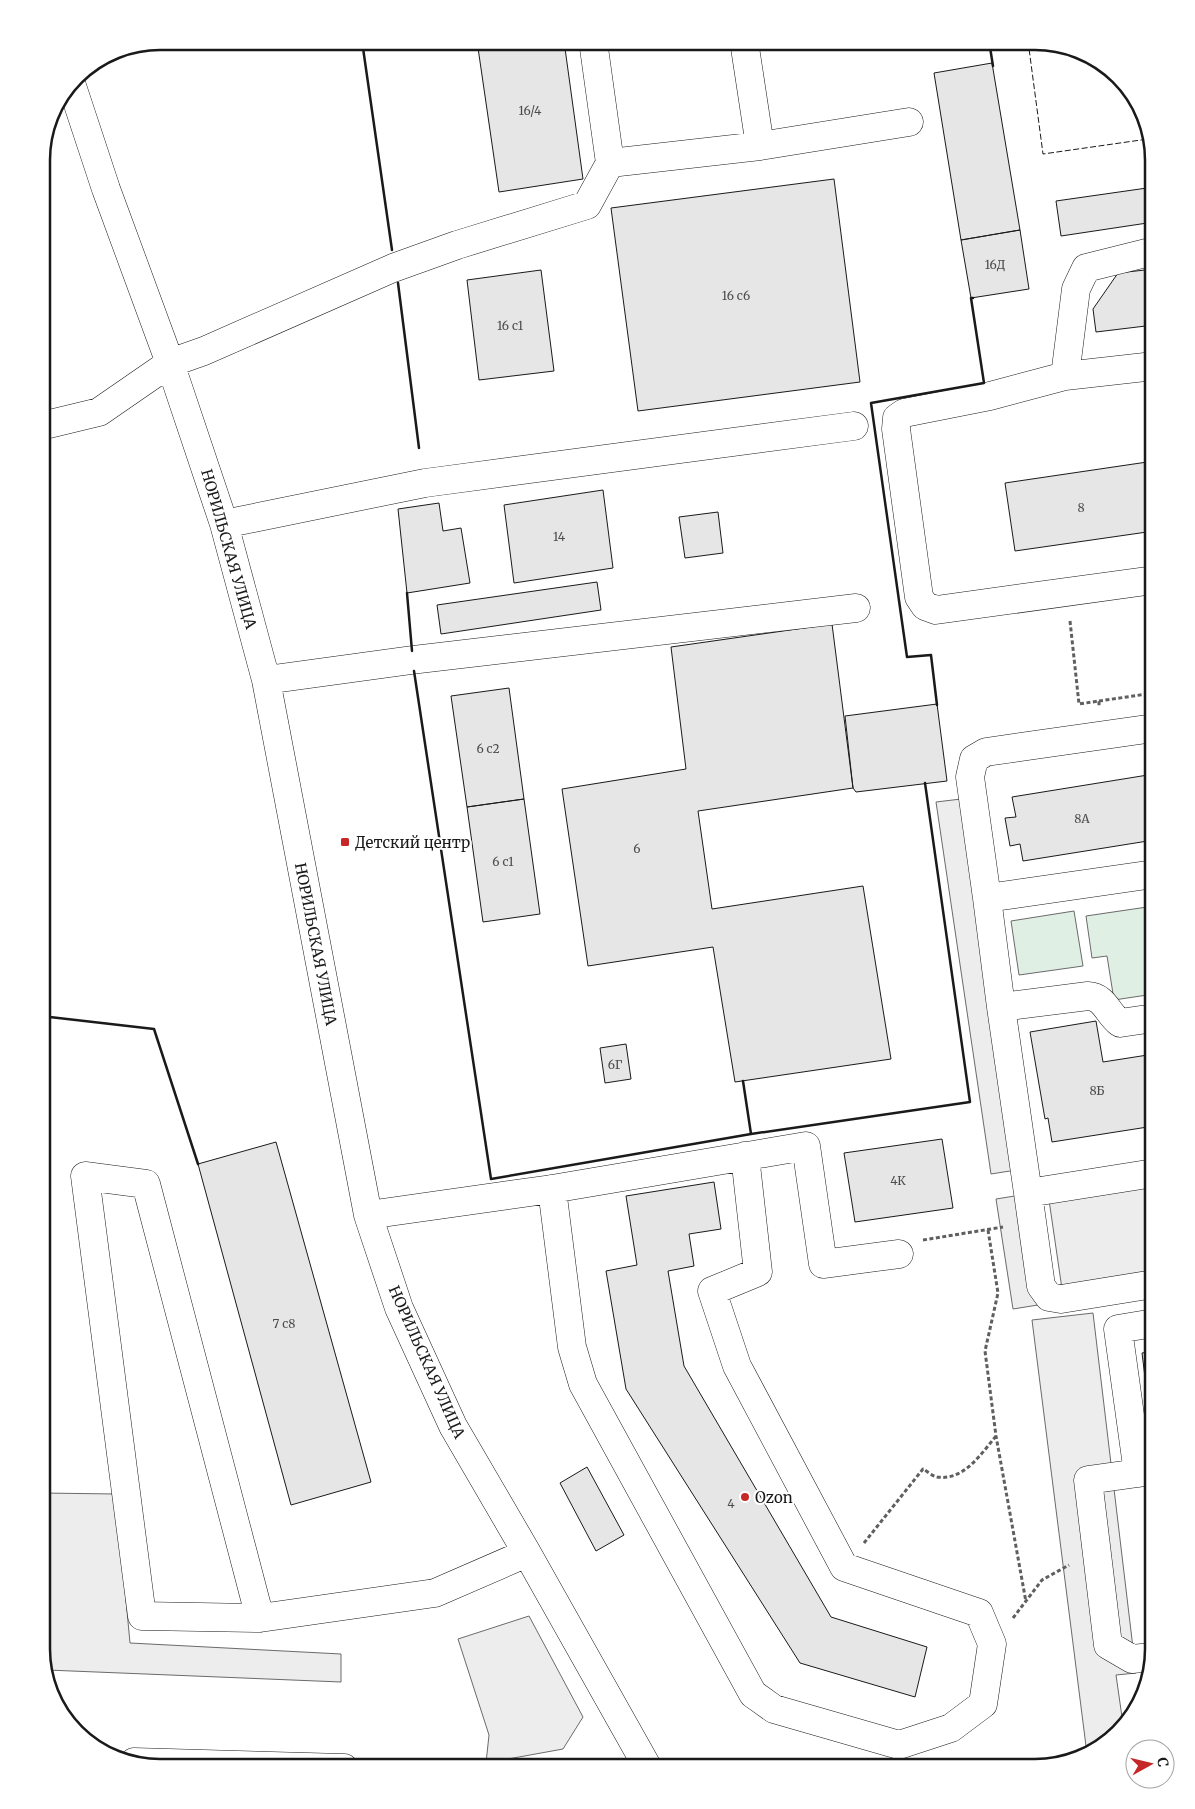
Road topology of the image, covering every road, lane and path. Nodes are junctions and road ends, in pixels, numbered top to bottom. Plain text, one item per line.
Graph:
1 (594, 50) edge
2 (745, 50) edge
3 (74, 92) edge
4 (909, 122) dead end
5 (760, 146) junction
6 (610, 163) junction
7 (1145, 253) edge
8 (170, 362) junction
9 (1145, 367) edge
10 (1065, 376) junction
11 (50, 424) edge
12 (854, 426) dead end
13 (224, 524) junction
14 (1145, 581) edge
15 (1067, 593) junction
16 (856, 608) dead end
17 (266, 680) junction
18 (1145, 694) edge
19 (1099, 701) junction
20 (1145, 729) edge
21 (1103, 736) junction
22 (1145, 875) edge
23 (987, 898) junction
24 (1001, 1007) junction
25 (1145, 1019) edge
26 (745, 1156) junction
27 (1145, 1175) edge
28 (552, 1189) junction
29 (1028, 1193) junction
30 (368, 1215) junction
31 (1033, 1222) junction
32 (988, 1230) junction
33 (899, 1254) joint
34 (1145, 1285) edge
35 (1145, 1324) edge
36 (996, 1436) junction
37 (1145, 1466) edge
38 (1145, 1471) edge
39 (1096, 1550) junction
40 (527, 1553) junction
41 (844, 1567) junction
42 (1026, 1602) junction
43 (260, 1618) junction
44 (992, 1644) junction
45 (1144, 1658) edge
46 (643, 1759) edge

1 - 6 street
2 - 5 street
3 - 8 street, НОРИЛЬСКАЯ УЛИЦА
4 - 5 street
5 - 6 street
6 - 8 street
7 - 10 street
8 - 11 street
8 - 13 street, НОРИЛЬСКАЯ УЛИЦА
9 - 10 street
10 - 15 street
12 - 13 street
13 - 17 street, НОРИЛЬСКАЯ УЛИЦА
14 - 15 street
15 - 19 path
16 - 17 street
17 - 30 street, НОРИЛЬСКАЯ УЛИЦА
18 - 19 path
19 - 21 path
20 - 21 street
21 - 23 street
22 - 23 street
23 - 24 street
24 - 25 street
24 - 29 street
26 - 28 street
26 - 33 street
26 - 41 street
27 - 29 street
28 - 30 street
28 - 44 street
29 - 31 street
30 - 40 street, НОРИЛЬСКАЯ УЛИЦА
31 - 32 path
31 - 34 street
32 - 33 path
32 - 36 path
35 - 37 street
36 - 41 path
36 - 42 path
38 - 39 street
39 - 42 path
39 - 45 street
40 - 43 street
40 - 46 street, НОРИЛЬСКАЯ УЛИЦА
41 - 44 street
42 - 44 path
43 - 43 street

